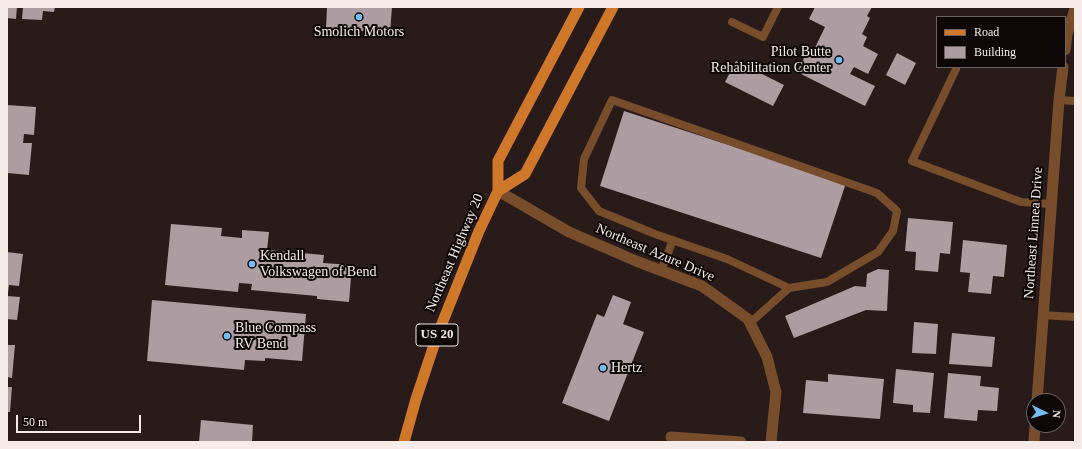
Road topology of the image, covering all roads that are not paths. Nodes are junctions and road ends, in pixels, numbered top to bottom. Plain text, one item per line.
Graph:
1 (579, 7) edge
2 (613, 7) edge
3 (778, 7) edge
4 (1075, 10) edge
5 (732, 22) dead end
6 (1066, 42) edge
7 (1063, 68) edge
8 (956, 69) dead end
9 (1059, 100) junction
10 (1075, 101) edge
11 (498, 191) junction
12 (1052, 204) junction
13 (673, 240) junction
14 (661, 271) junction
15 (789, 288) junction
16 (1043, 315) junction
17 (1075, 317) edge
18 (750, 323) junction
19 (1038, 393) edge
20 (671, 437) dead end
21 (404, 442) edge
22 (741, 442) edge
23 (771, 442) edge

1 - 11 main road, Northeast Highway 20 / US 20
2 - 11 main road, Northeast Highway 20
3 - 5 lane
4 - 6 street
7 - 9 street, Northeast Linnea Drive
8 - 12 lane
9 - 10 lane
9 - 12 street, Northeast Linnea Drive
11 - 14 street, Northeast Azure Drive
11 - 21 main road, Northeast Highway 20 / US 20
12 - 16 street, Northeast Linnea Drive
13 - 14 lane
13 - 15 lane
13 - 15 lane
14 - 18 street, Northeast Azure Drive
15 - 18 lane
16 - 17 lane
16 - 19 street, Northeast Linnea Drive
18 - 23 street, Northeast Azure Drive
20 - 22 street

